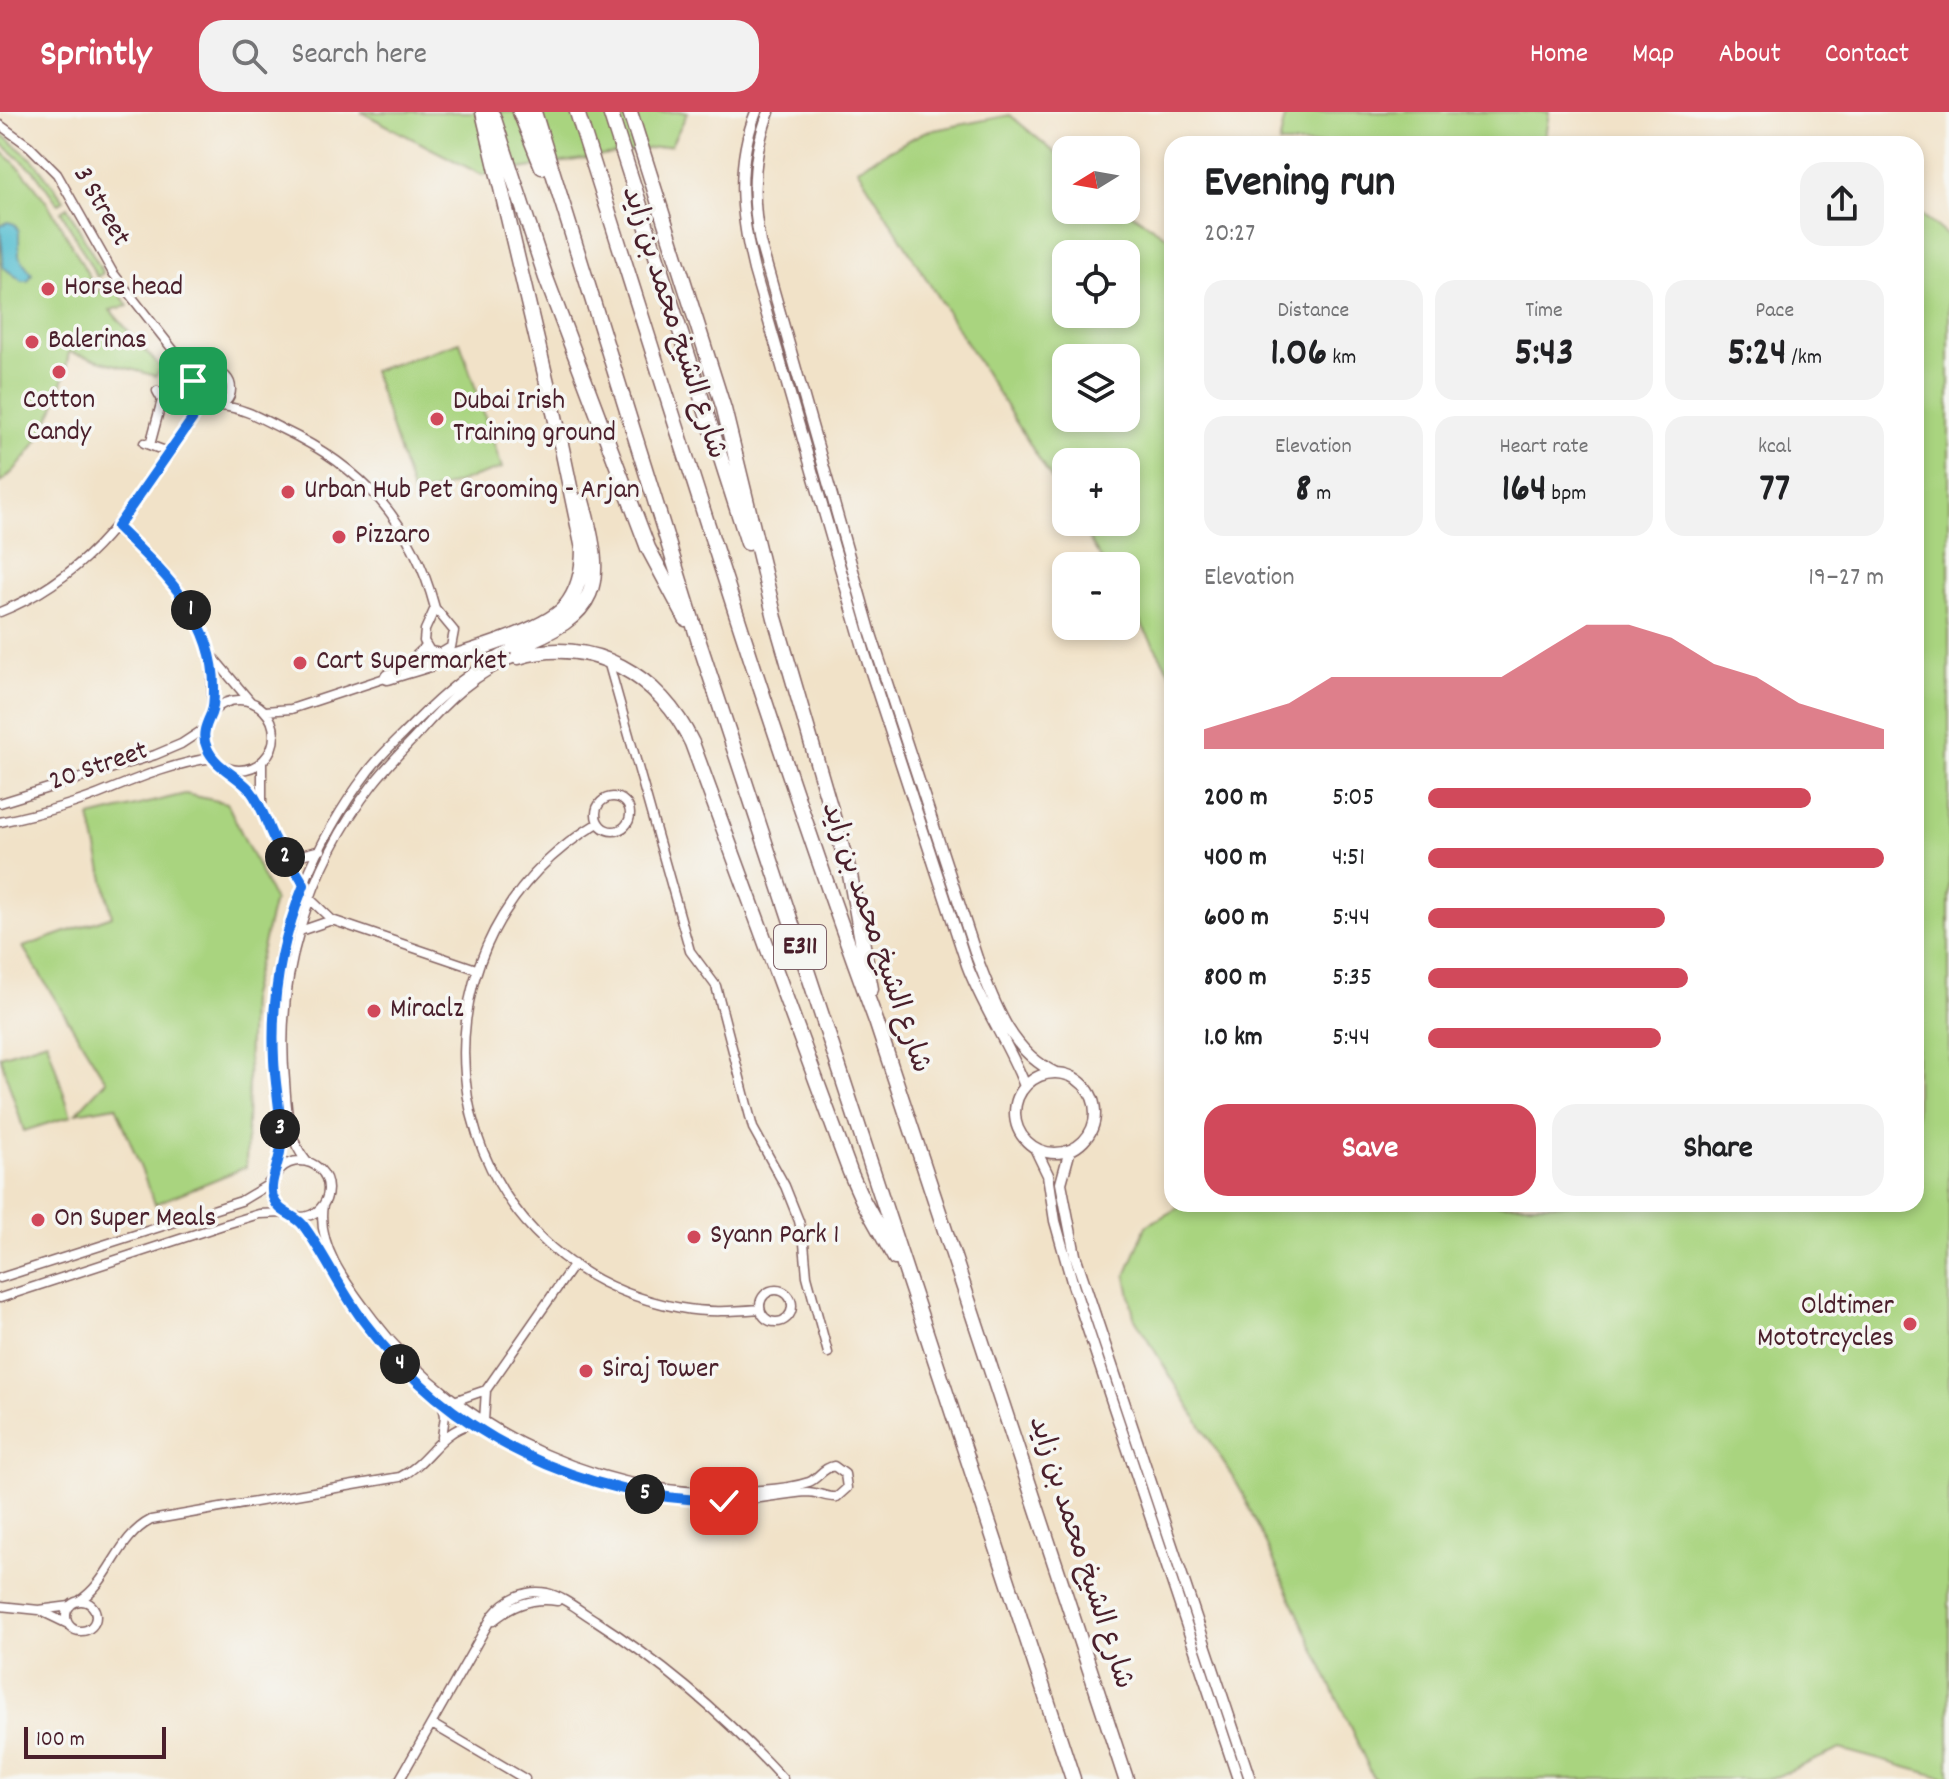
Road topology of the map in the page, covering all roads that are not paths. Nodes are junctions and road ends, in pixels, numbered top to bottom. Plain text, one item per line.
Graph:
1 (483, 112) edge
2 (491, 112) edge
3 (520, 112) edge
4 (534, 112) edge
5 (577, 112) edge
6 (610, 112) edge
7 (630, 112) edge
8 (640, 112) edge
9 (756, 112) edge
10 (769, 112) edge
11 (0, 125) edge
12 (573, 240) junction
13 (678, 261) junction
14 (181, 360) junction
15 (207, 371) junction
16 (195, 386) junction
17 (157, 391) dead end
18 (231, 394) junction
19 (197, 397) junction
20 (217, 406) junction
21 (246, 411) junction
22 (193, 418) junction
23 (557, 425) junction
24 (168, 452) junction
25 (117, 527) junction
26 (435, 608) junction
27 (0, 612) edge
28 (775, 618) junction
29 (699, 642) junction
30 (426, 646) junction
31 (516, 652) junction
32 (212, 656) junction
33 (607, 660) junction
34 (388, 677) junction
35 (250, 701) junction
36 (265, 711) junction
37 (212, 712) junction
38 (204, 729) junction
39 (212, 758) junction
40 (262, 763) junction
41 (226, 768) junction
42 (0, 803) edge
43 (263, 809) junction
44 (0, 822) edge
45 (598, 823) junction
46 (281, 850) junction
47 (321, 850) junction
48 (304, 885) junction
49 (309, 898) junction
50 (332, 920) junction
51 (300, 931) junction
52 (476, 969) junction
53 (876, 1021) junction
54 (1056, 1073) junction
55 (1025, 1086) junction
56 (1035, 1148) junction
57 (1070, 1150) junction
58 (307, 1162) junction
59 (277, 1173) junction
60 (323, 1205) junction
61 (284, 1213) junction
62 (296, 1217) junction
63 (574, 1264) junction
64 (0, 1278) edge
65 (912, 1286) junction
66 (0, 1298) edge
67 (760, 1309) junction
68 (828, 1353) dead end
69 (486, 1390) junction
70 (454, 1401) junction
71 (443, 1405) junction
72 (484, 1421) junction
73 (471, 1424) junction
74 (442, 1438) junction
75 (98, 1586) junction
76 (79, 1601) junction
77 (0, 1606) edge
78 (70, 1606) junction
79 (39, 1610) junction
80 (96, 1613) junction
81 (68, 1624) junction
82 (432, 1724) junction
83 (400, 1779) edge
84 (525, 1779) edge
85 (783, 1779) edge
86 (1073, 1779) edge
87 (1126, 1779) edge
88 (1238, 1779) edge
89 (1250, 1779) edge

1 - 23 highway
2 - 29 highway
3 - 12 highway
4 - 12 highway, E311
5 - 53 highway, شارع الشيخ محمد بن زايد / E311
6 - 28 highway
7 - 13 highway
8 - 13 highway
9 - 55 street
10 - 54 street
11 - 14 street, 3 Street
12 - 29 highway, E311
13 - 28 highway
14 - 15 street, 3 Street
14 - 16 street, 3 Street
15 - 16 street
15 - 18 street
16 - 19 street
17 - 24 street
18 - 20 street
18 - 21 street
19 - 20 street
19 - 22 street
20 - 21 street
20 - 22 street
21 - 26 street
22 - 24 street
23 - 31 highway
23 - 34 highway
24 - 25 street
25 - 27 street
25 - 32 street
26 - 30 street
26 - 30 street
28 - 53 highway
29 - 65 highway, E311
30 - 34 street
31 - 33 highway
31 - 47 street
31 - 49 street
32 - 35 street
32 - 37 street
33 - 65 highway
33 - 68 street
34 - 36 street
35 - 36 street
35 - 37 street
36 - 40 street
37 - 38 street
38 - 39 street
38 - 42 street, 20 Street
39 - 41 street
39 - 44 street, 20 Street
40 - 41 street
40 - 43 street
41 - 43 street
43 - 46 street
45 - 45 street
45 - 52 street
46 - 47 street
46 - 48 street
47 - 48 street
48 - 59 street
49 - 50 street
49 - 51 street
50 - 51 street
50 - 52 street
51 - 58 street
52 - 63 street
53 - 87 highway, شارع الشيخ محمد بن زايد / E311
54 - 55 street
54 - 57 street
55 - 56 street
56 - 57 street
56 - 88 street
57 - 89 street
58 - 59 street
58 - 60 street
59 - 61 street
59 - 64 street
60 - 62 street
60 - 70 street
61 - 62 street
61 - 66 street
62 - 71 street
63 - 67 street
63 - 69 street
65 - 86 highway, E311
67 - 67 street
69 - 70 street
69 - 72 street
70 - 72 street
71 - 73 street
71 - 74 street
72 - 73 street
73 - 74 street
74 - 75 street
75 - 76 street
75 - 80 street
76 - 78 street
76 - 80 street
77 - 79 street
78 - 79 street
78 - 81 street
79 - 81 street
80 - 81 street
82 - 83 street
82 - 84 street
82 - 85 street

